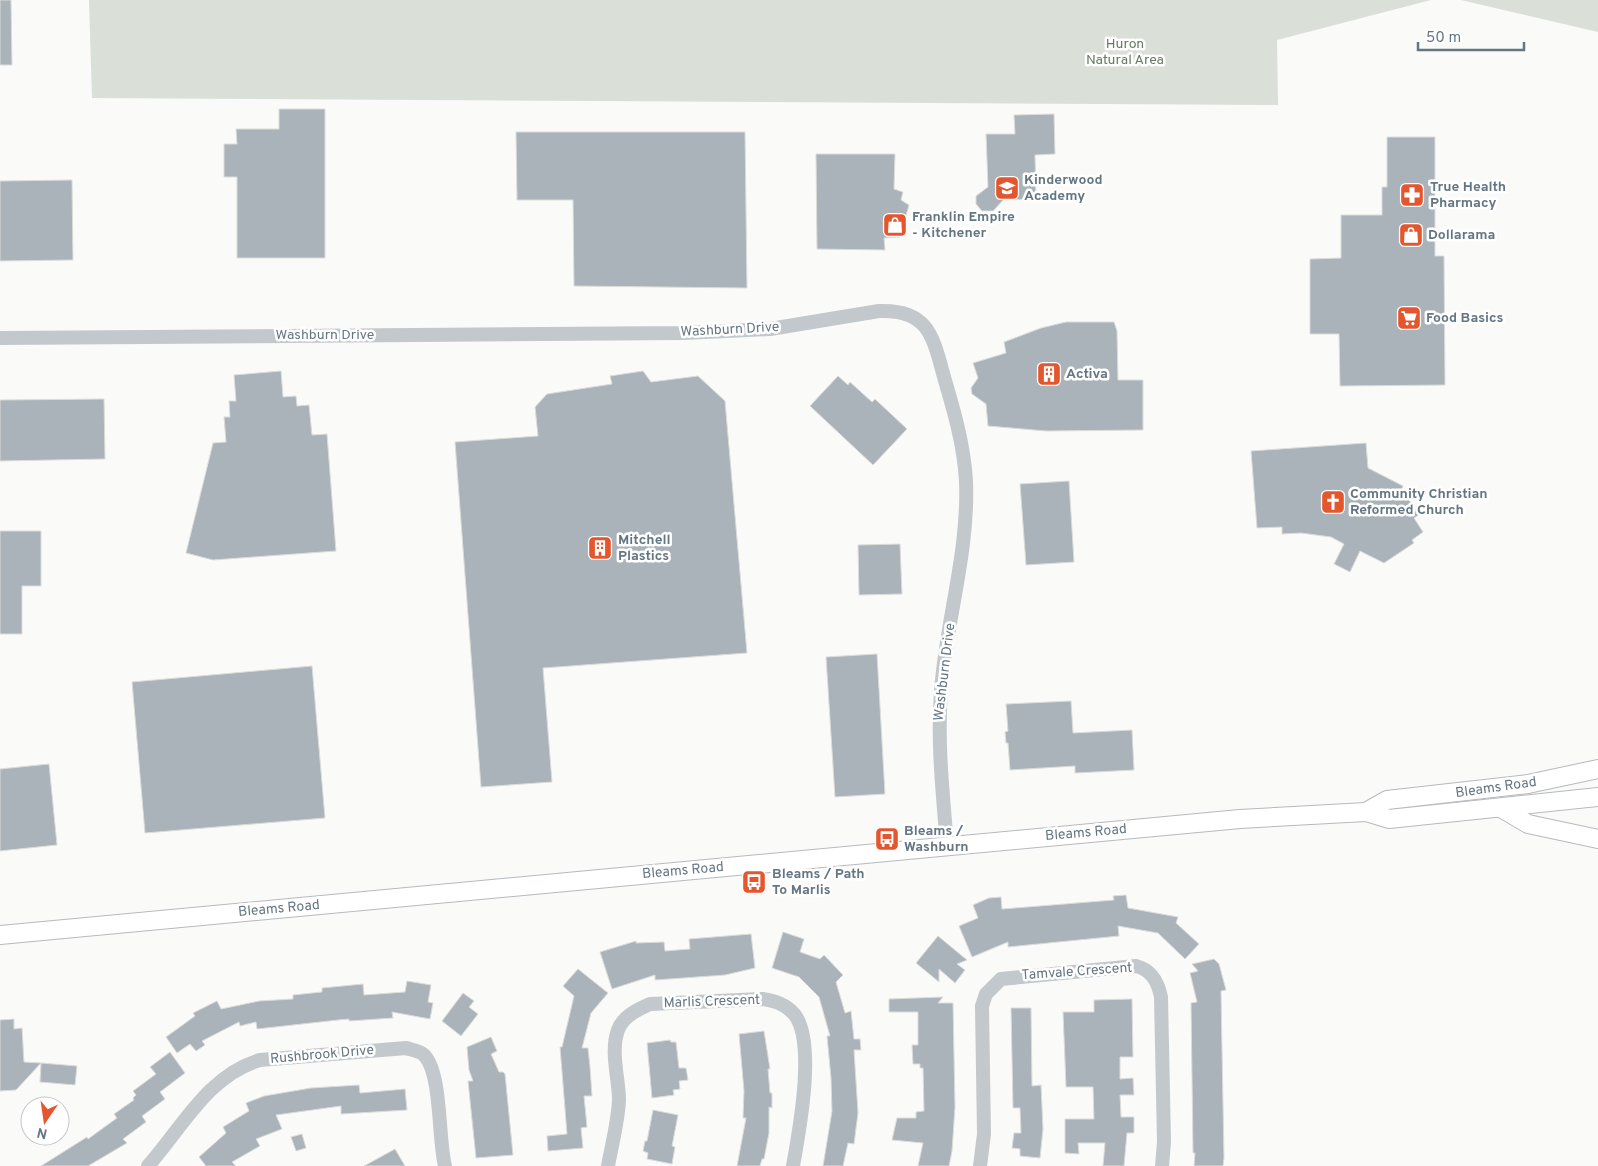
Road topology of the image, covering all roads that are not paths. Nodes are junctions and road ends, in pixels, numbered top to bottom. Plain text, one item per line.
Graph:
1 (0, 338) edge
2 (1598, 769) edge
3 (1598, 797) edge
4 (1501, 808) junction
5 (1366, 812) junction
6 (1598, 839) edge
7 (947, 846) junction
8 (0, 935) edge
9 (148, 1166) edge
10 (445, 1166) edge
11 (608, 1166) edge
12 (793, 1166) edge
13 (980, 1166) edge
14 (1162, 1166) edge

1 - 7 street, Washburn Drive
2 - 5 main road, Bleams Road
3 - 4 main road, Bleams Road
4 - 5 main road, Bleams Road
4 - 6 main road
5 - 7 main road, Bleams Road
7 - 8 main road, Bleams Road
9 - 10 street, Rushbrook Drive
11 - 12 street, Marlis Crescent
13 - 14 street, Tamvale Crescent

